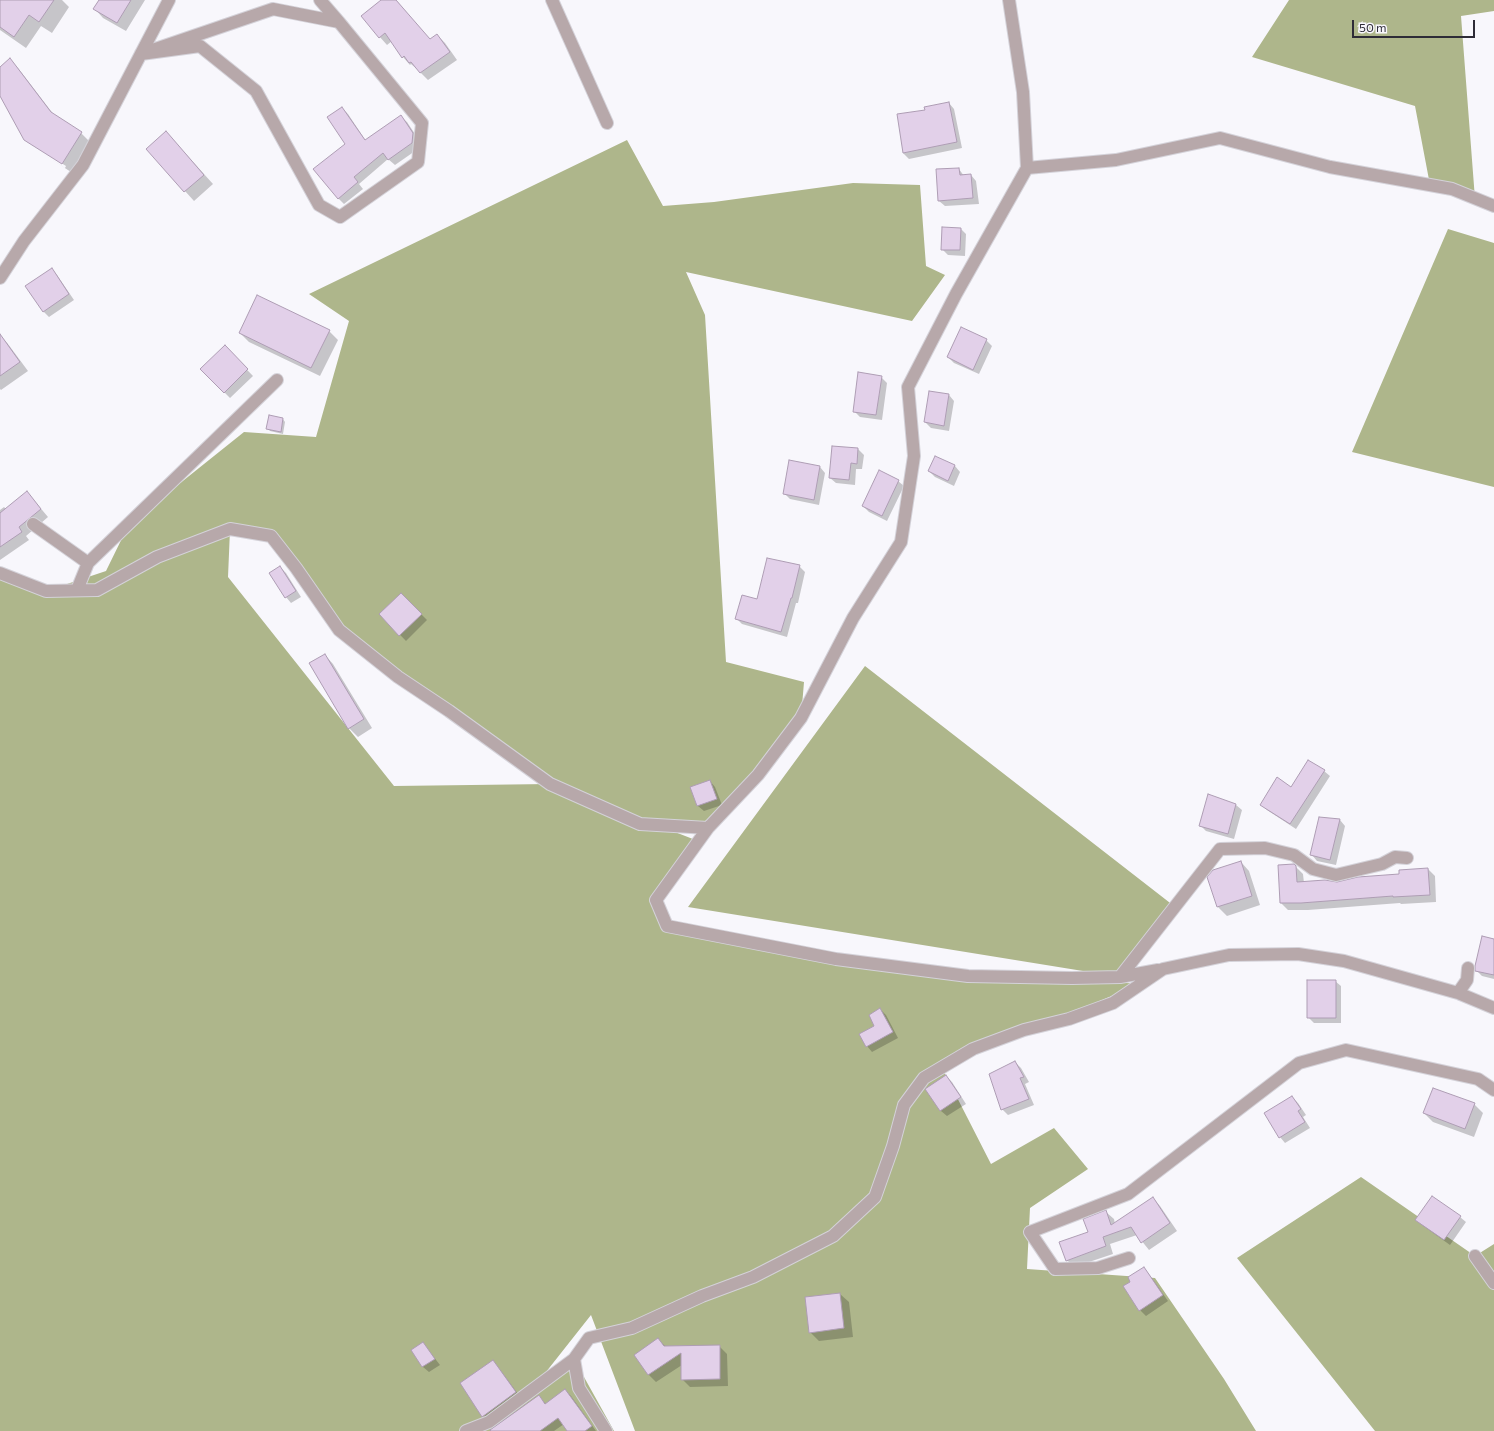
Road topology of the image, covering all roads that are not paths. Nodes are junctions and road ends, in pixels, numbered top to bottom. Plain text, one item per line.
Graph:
1 (169, 0) edge
2 (320, 0) edge
3 (552, 0) edge
4 (1009, 0) edge
5 (339, 22) junction
6 (141, 54) junction
7 (607, 122) dead end
8 (1027, 168) junction
9 (1494, 206) edge
10 (0, 278) edge
11 (277, 380) dead end
12 (33, 524) dead end
13 (88, 563) junction
14 (0, 573) edge
15 (78, 590) junction
16 (708, 828) junction
17 (1407, 858) dead end
18 (1468, 968) dead end
19 (1163, 969) junction
20 (1120, 977) junction
21 (1458, 993) junction
22 (1494, 1008) edge
23 (1494, 1090) edge
24 (1475, 1256) dead end
25 (1129, 1258) dead end
26 (1494, 1283) edge
27 (574, 1359) junction
28 (466, 1431) edge
29 (606, 1431) edge

1 - 6 street
2 - 5 street
3 - 7 street
4 - 8 street
5 - 6 street
5 - 6 street
6 - 10 street
8 - 9 street
8 - 16 street
11 - 13 street
12 - 13 street
13 - 15 street
14 - 15 street
15 - 16 street
16 - 20 street
17 - 20 street
18 - 21 street
19 - 20 street
19 - 21 street
19 - 27 street
21 - 22 street
23 - 25 street
24 - 26 street
27 - 28 street
27 - 29 street

